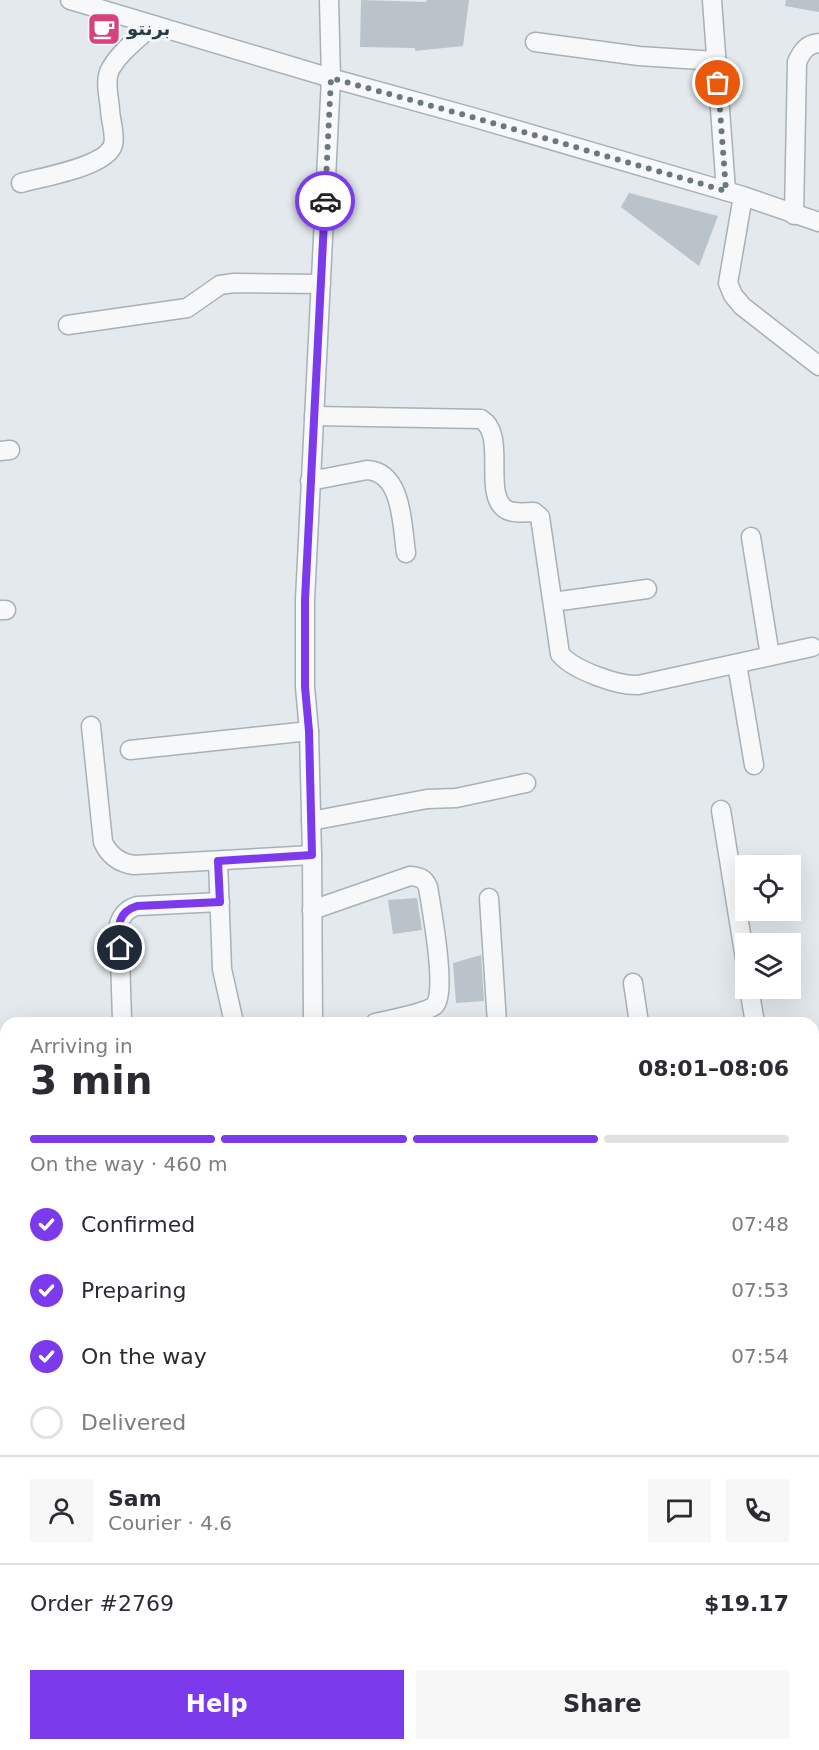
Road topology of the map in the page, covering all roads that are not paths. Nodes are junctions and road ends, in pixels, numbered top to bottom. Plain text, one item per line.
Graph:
1 (70, 0) edge
2 (329, 0) edge
3 (712, 0) edge
4 (125, 8) edge
5 (153, 25) junction
6 (535, 42) dead end
7 (819, 43) edge
8 (716, 61) junction
9 (331, 78) junction
10 (21, 183) dead end
11 (735, 193) junction
12 (794, 215) junction
13 (819, 222) edge
14 (321, 284) junction
15 (68, 325) dead end
16 (819, 366) edge
17 (314, 416) junction
18 (310, 481) junction
19 (751, 537) dead end
20 (406, 553) dead end
21 (647, 589) dead end
22 (553, 602) junction
23 (812, 647) dead end
24 (770, 656) junction
25 (737, 664) junction
26 (91, 726) dead end
27 (309, 731) junction
28 (130, 750) dead end
29 (754, 765) dead end
30 (526, 783) dead end
31 (721, 810) dead end
32 (311, 821) junction
33 (312, 855) junction
34 (218, 861) junction
35 (489, 898) dead end
36 (220, 902) junction
37 (312, 910) junction
38 (741, 933) edge
39 (633, 983) dead end
40 (751, 999) edge
41 (122, 1017) edge
42 (233, 1017) edge
43 (314, 1017) edge
44 (397, 1017) edge
45 (497, 1017) edge
46 (638, 1017) edge
47 (754, 1017) edge

1 - 4 street
2 - 9 street
3 - 8 street
4 - 5 street
5 - 9 street
5 - 10 street
6 - 8 street
7 - 12 street
8 - 11 street
9 - 11 street
9 - 14 street
11 - 12 street
11 - 16 street
12 - 13 street
14 - 15 street
14 - 17 street
17 - 18 street
17 - 22 street
18 - 20 street
18 - 27 street
19 - 24 street
21 - 22 street
22 - 25 street
23 - 24 street
24 - 25 street
25 - 29 street
26 - 34 street
27 - 28 street
27 - 32 street
30 - 32 street
31 - 38 street
32 - 33 street
33 - 34 street
33 - 37 street
34 - 36 street
35 - 45 street
36 - 41 street
36 - 42 street
37 - 43 street
37 - 44 street
39 - 46 street
40 - 47 street

